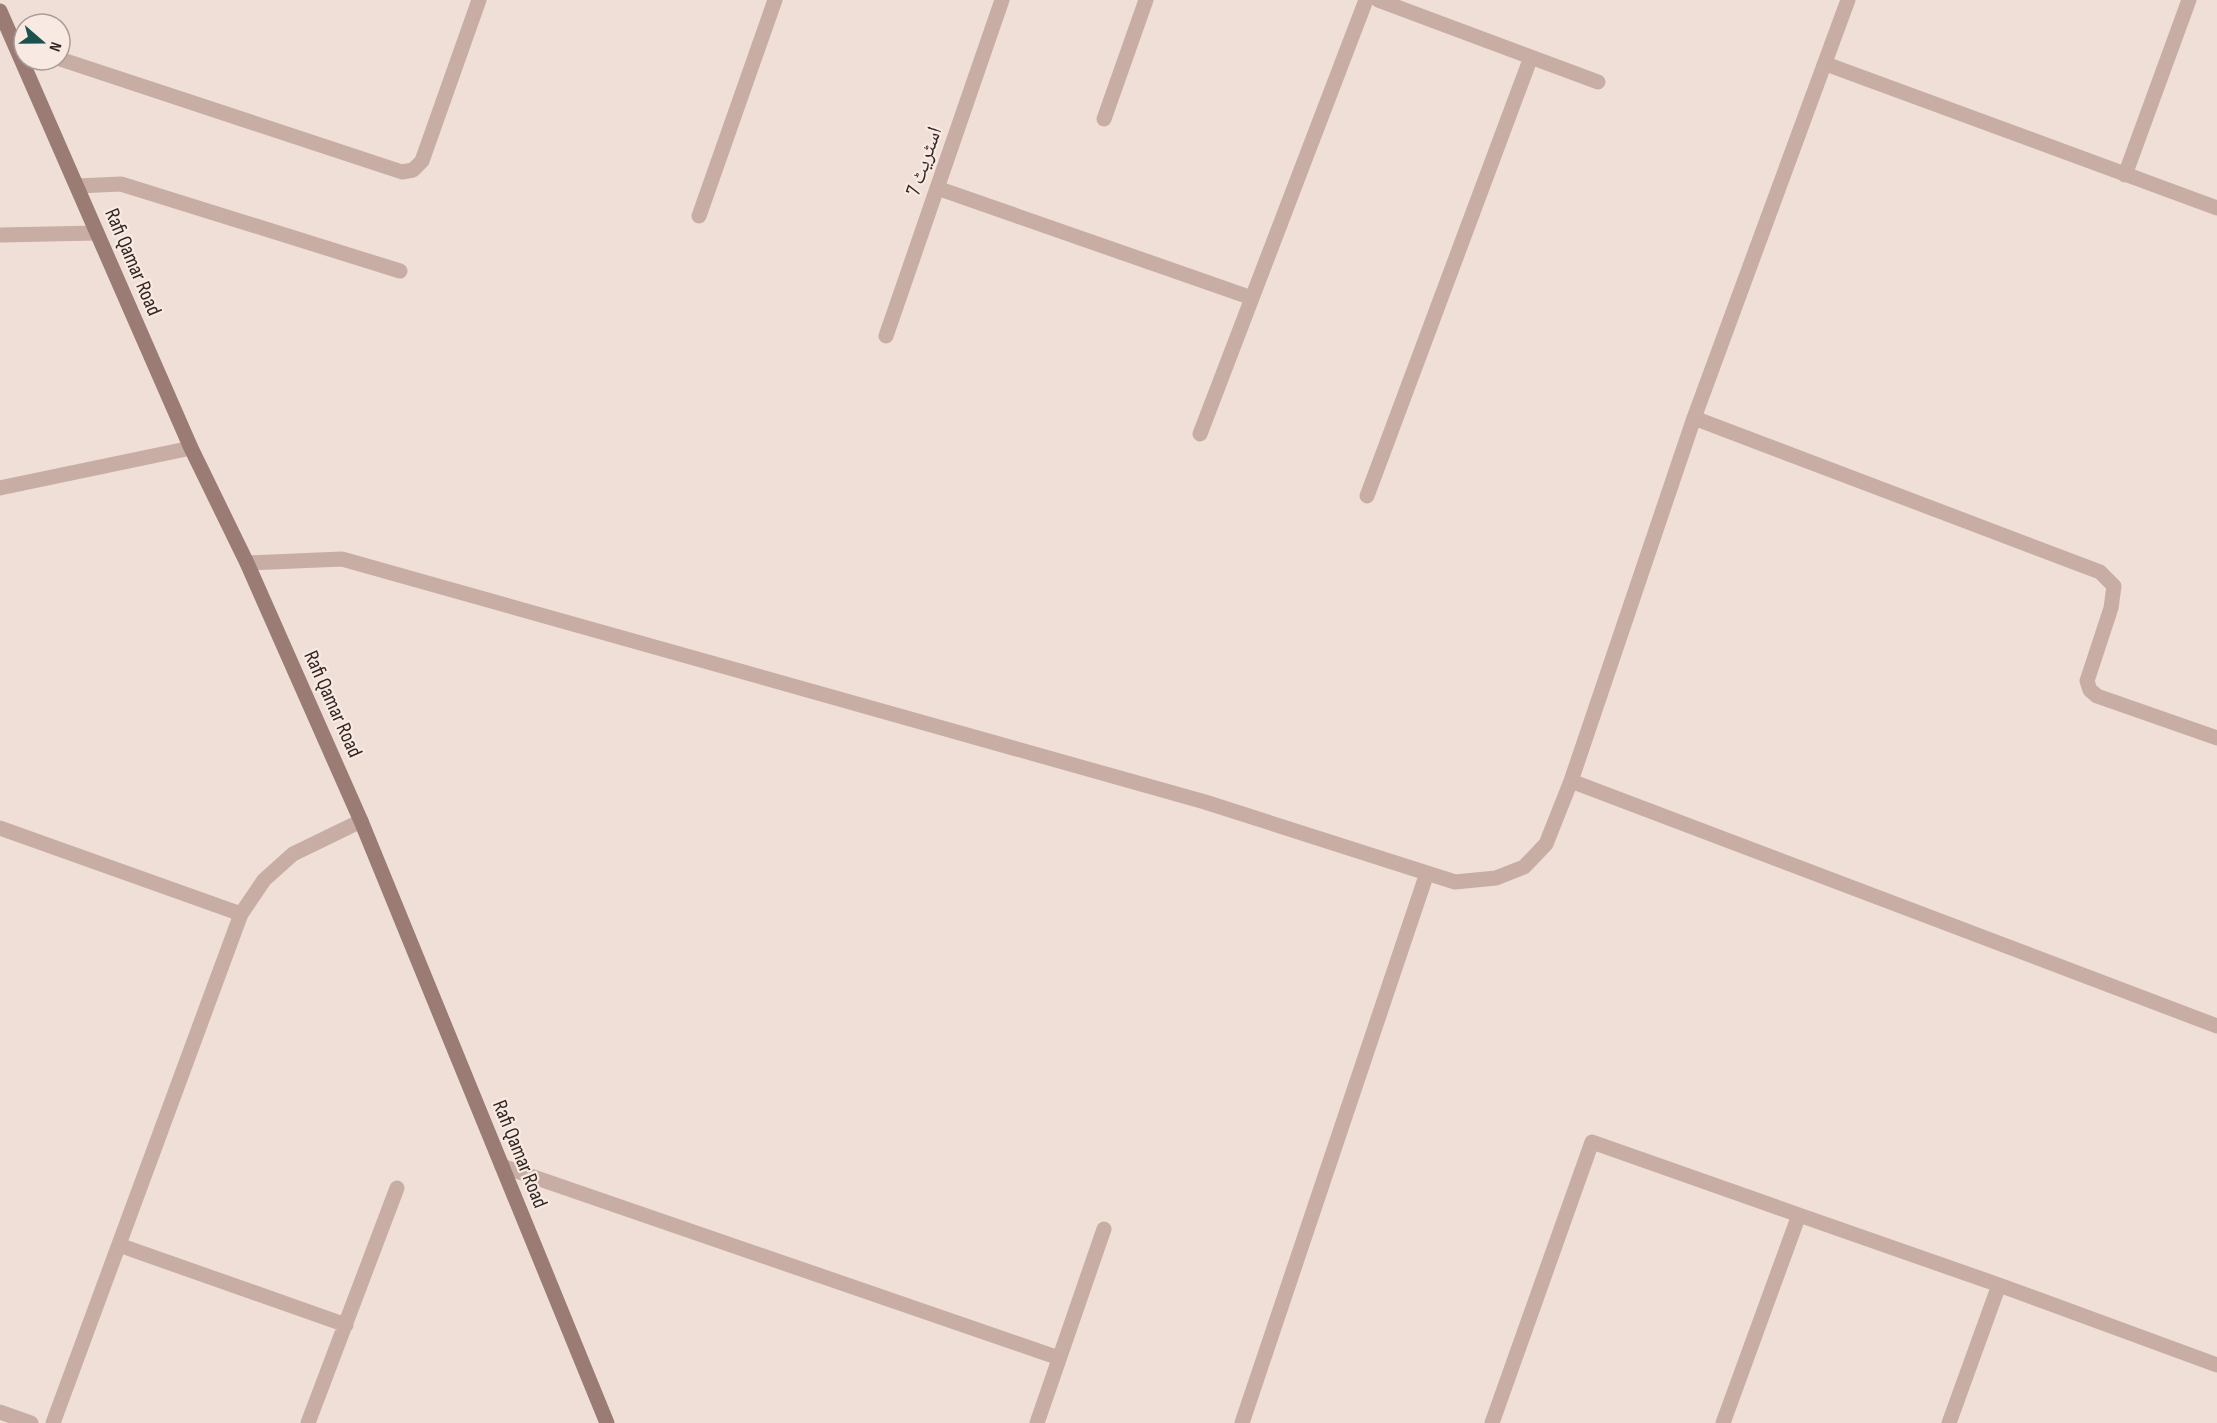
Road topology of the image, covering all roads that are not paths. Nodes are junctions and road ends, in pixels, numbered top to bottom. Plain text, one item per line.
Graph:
1 (478, 0) edge
2 (775, 0) edge
3 (1002, 0) edge
4 (1144, 0) edge
5 (1366, 0) edge
6 (1378, 0) edge
7 (1848, 0) edge
8 (2189, 0) edge
9 (0, 11) edge
10 (12, 33) edge
11 (1531, 57) junction
12 (72, 63) edge
13 (1826, 64) junction
14 (30, 72) edge
15 (1598, 82) dead end
16 (1104, 118) dead end
17 (2125, 175) junction
18 (77, 186) junction
19 (937, 188) junction
20 (2217, 208) edge
21 (699, 216) dead end
22 (97, 232) junction
23 (0, 235) edge
24 (400, 271) dead end
25 (1252, 298) junction
26 (886, 336) dead end
27 (1694, 418) junction
28 (1200, 435) dead end
29 (191, 448) junction
30 (0, 488) edge
31 (1368, 496) dead end
32 (247, 563) junction
33 (2217, 738) edge
34 (1571, 781) junction
35 (361, 821) junction
36 (0, 828) edge
37 (1427, 873) junction
38 (241, 914) junction
39 (2217, 1026) edge
40 (502, 1166) junction
41 (397, 1188) dead end
42 (1800, 1215) junction
43 (1104, 1229) dead end
44 (119, 1245) junction
45 (1999, 1285) junction
46 (346, 1325) junction
47 (1059, 1358) junction
48 (2217, 1365) edge
49 (0, 1412) edge
50 (31, 1423) edge
51 (53, 1423) edge
52 (308, 1423) edge
53 (607, 1423) edge
54 (1037, 1423) edge
55 (1242, 1423) edge
56 (1492, 1423) edge
57 (1723, 1423) edge
58 (1949, 1423) edge

1 - 12 street
2 - 21 street
3 - 19 street, اسٹریٹ 7
4 - 16 street
5 - 25 street
6 - 11 street
7 - 13 street
8 - 17 street
9 - 10 street, Rafi Qamar Road
11 - 15 street
11 - 31 street
13 - 17 street
13 - 27 street
14 - 18 street, Rafi Qamar Road
17 - 20 street
18 - 22 street, Rafi Qamar Road
18 - 24 street
19 - 25 street
19 - 26 street, اسٹریٹ 7
22 - 23 street
22 - 29 street, Rafi Qamar Road
25 - 28 street
27 - 33 street
27 - 34 street
29 - 30 street
29 - 32 street, Rafi Qamar Road
32 - 35 street, Rafi Qamar Road
32 - 37 street
34 - 37 street
34 - 39 street
35 - 38 street
35 - 40 street, Rafi Qamar Road
36 - 38 street
37 - 55 street
38 - 44 street
40 - 47 street
40 - 53 street, Rafi Qamar Road
41 - 46 street
42 - 45 street
42 - 56 street
42 - 57 street
43 - 47 street
44 - 46 street
44 - 51 street
45 - 48 street
45 - 58 street
46 - 52 street
47 - 54 street
49 - 50 street

